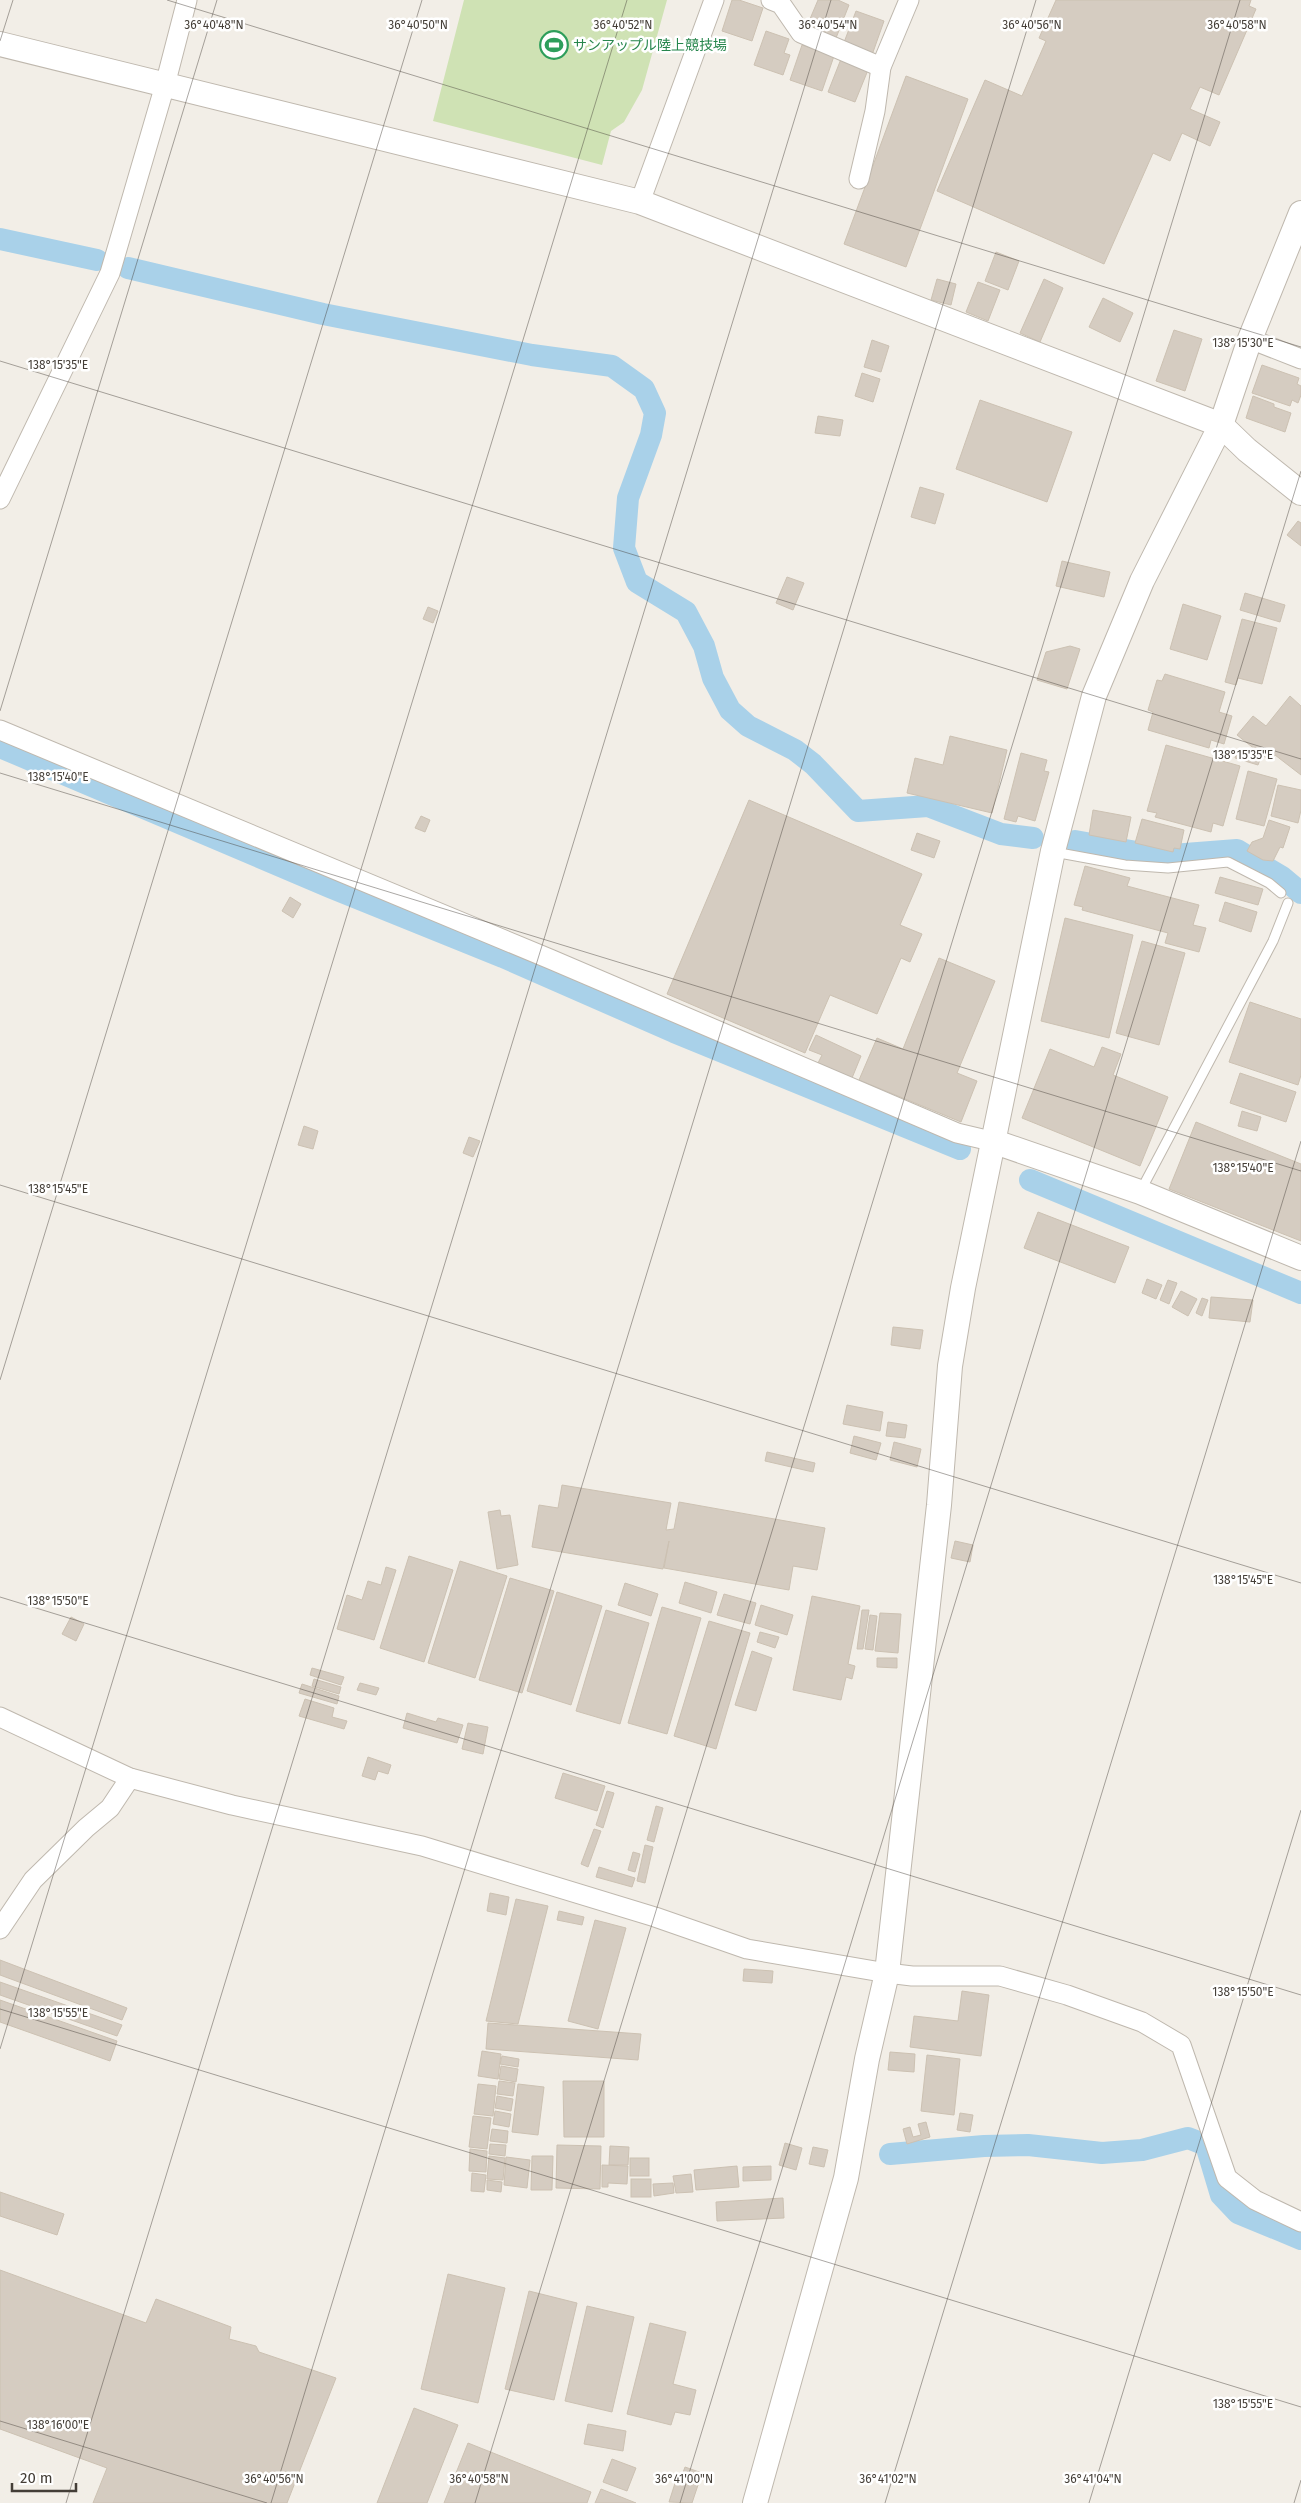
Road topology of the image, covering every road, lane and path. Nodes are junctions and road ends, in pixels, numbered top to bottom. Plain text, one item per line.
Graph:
1 (187, 0) edge
2 (714, 0) edge
3 (771, 0) edge
4 (910, 0) edge
5 (0, 44) edge
6 (881, 67) junction
7 (165, 85) junction
8 (859, 179) dead end
9 (640, 202) junction
10 (1301, 213) edge
11 (1250, 339) junction
12 (1301, 359) edge
13 (1220, 425) junction
14 (8, 464) edge
15 (1301, 493) edge
16 (0, 498) edge
17 (0, 730) edge
18 (1052, 851) junction
19 (1281, 893) dead end
20 (1288, 903) dead end
21 (995, 1142) junction
22 (1140, 1192) junction
23 (1301, 1258) edge
24 (0, 1718) edge
25 (130, 1778) junction
26 (0, 1929) edge
27 (887, 1973) junction
28 (1301, 2222) edge
29 (755, 2503) edge

1 - 7 street
2 - 9 street
3 - 6 street
4 - 6 street
5 - 7 street
6 - 8 street
7 - 9 street
7 - 14 street
9 - 13 street
10 - 11 street
11 - 12 street
11 - 13 street
13 - 15 street
13 - 18 street
14 - 16 street
17 - 21 street
18 - 19 lane
18 - 21 street
20 - 22 lane
21 - 22 street
21 - 27 street
22 - 23 street
24 - 25 street
25 - 26 street
25 - 27 street
27 - 28 street
27 - 29 street

